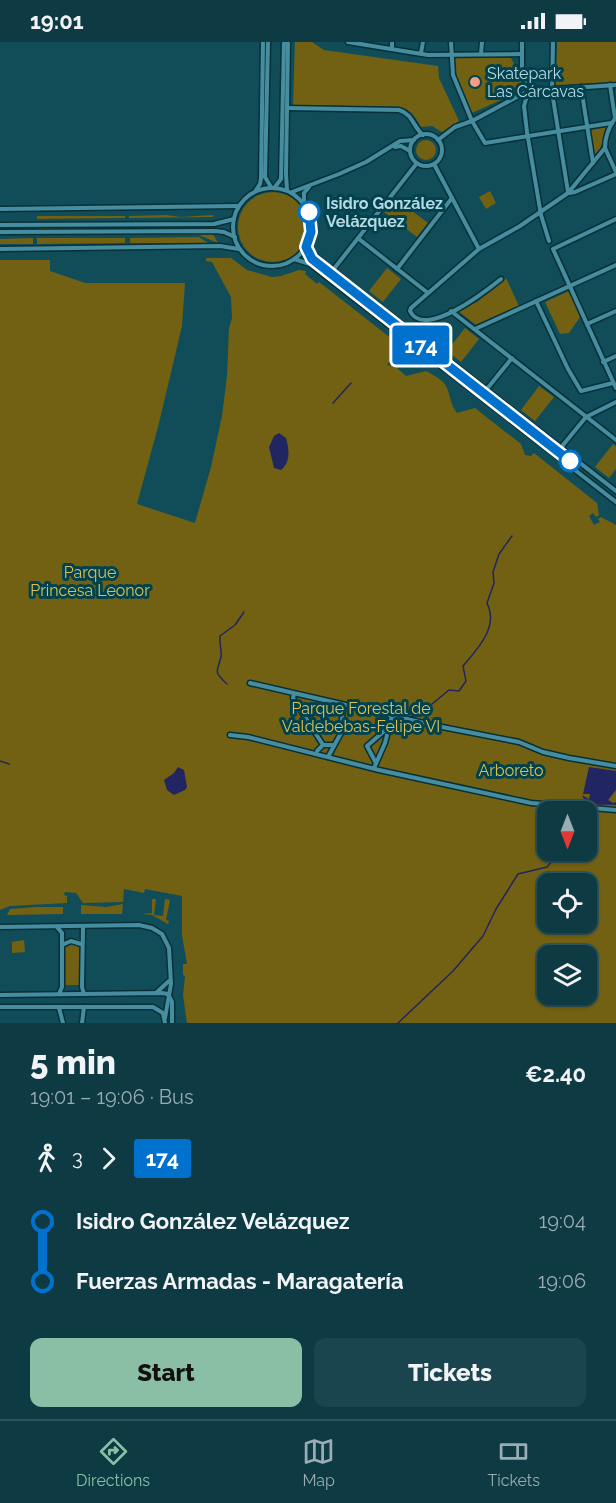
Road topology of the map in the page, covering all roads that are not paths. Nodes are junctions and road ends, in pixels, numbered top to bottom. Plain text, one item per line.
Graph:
1 (263, 42) edge
2 (268, 42) edge
3 (286, 42) edge
4 (348, 42) edge
5 (392, 42) edge
6 (423, 42) edge
7 (451, 42) edge
8 (482, 42) edge
9 (522, 42) edge
10 (553, 42) edge
11 (363, 43) edge
12 (392, 49) junction
13 (420, 54) junction
14 (451, 54) junction
15 (481, 54) junction
16 (522, 54) junction
17 (610, 85) junction
18 (616, 85) edge
19 (581, 87) junction
20 (552, 88) junction
21 (528, 91) junction
22 (287, 108) junction
23 (616, 118) edge
24 (472, 121) junction
25 (611, 123) junction
26 (587, 127) junction
27 (557, 132) junction
28 (423, 135) junction
29 (528, 137) junction
30 (414, 140) junction
31 (438, 140) junction
32 (392, 148) junction
33 (605, 148) junction
34 (410, 152) junction
35 (417, 163) junction
36 (593, 163) junction
37 (434, 164) junction
38 (616, 173) edge
39 (312, 185) junction
40 (273, 187) junction
41 (289, 191) junction
42 (254, 192) junction
43 (568, 193) junction
44 (452, 198) junction
45 (304, 204) junction
46 (239, 206) junction
47 (0, 208) edge
48 (541, 212) junction
49 (234, 219) junction
50 (616, 219) edge
51 (0, 225) edge
52 (0, 232) edge
53 (235, 237) junction
54 (358, 239) junction
55 (549, 241) dead end
56 (308, 244) junction
57 (0, 249) edge
58 (240, 249) junction
59 (479, 249) junction
60 (294, 260) junction
61 (616, 265) edge
62 (397, 269) junction
63 (333, 270) junction
64 (501, 279) dead end
65 (570, 285) junction
66 (428, 293) junction
67 (536, 301) junction
68 (451, 311) junction
69 (616, 311) edge
70 (587, 324) junction
71 (475, 329) junction
72 (616, 356) edge
73 (512, 358) junction
74 (603, 362) junction
75 (613, 383) junction
76 (616, 388) edge
77 (486, 390) junction
78 (616, 402) edge
79 (586, 417) junction
80 (616, 440) edge
81 (562, 449) junction
82 (616, 491) edge
83 (616, 502) edge
84 (250, 683) dead end
85 (294, 694) junction
86 (343, 705) junction
87 (393, 716) junction
88 (390, 725) junction
89 (230, 735) dead end
90 (323, 745) junction
91 (332, 745) dead end
92 (317, 751) dead end
93 (328, 757) junction
94 (376, 763) junction
95 (616, 766) edge
96 (374, 768) junction
97 (616, 810) edge
98 (0, 927) edge
99 (56, 927) junction
100 (83, 927) junction
101 (62, 945) junction
102 (82, 945) junction
103 (170, 978) junction
104 (156, 993) junction
105 (59, 994) junction
106 (84, 994) junction
107 (168, 994) junction
108 (0, 995) edge
109 (58, 1007) junction
110 (84, 1007) junction
111 (0, 1008) edge
112 (165, 1021) edge
113 (63, 1023) edge
114 (82, 1023) edge
115 (172, 1023) edge

1 - 42 street
2 - 40 street
3 - 22 street
3 - 40 street
4 - 11 street
5 - 12 street
6 - 13 street
7 - 14 street
8 - 15 street
9 - 16 street
10 - 20 street
11 - 12 street
12 - 13 street
13 - 14 street
14 - 15 street
14 - 24 street
15 - 16 street
16 - 21 street
17 - 18 street
17 - 19 street
17 - 23 street
19 - 20 street
19 - 26 street
20 - 21 street
20 - 27 street
21 - 24 street
21 - 29 street
22 - 28 street
22 - 41 street
23 - 25 street
24 - 29 street
24 - 31 street
25 - 26 street
25 - 33 street
26 - 27 street
26 - 36 street
27 - 29 street
27 - 43 street
28 - 30 street
28 - 31 street
29 - 48 street
30 - 32 street
30 - 34 street
31 - 37 street
32 - 34 street
32 - 39 street
33 - 36 street
33 - 38 street
34 - 35 street
35 - 37 street
35 - 54 street
36 - 43 street
37 - 44 street
38 - 43 street
39 - 41 street
39 - 45 street
40 - 41 street
40 - 42 street
41 - 45 street
42 - 46 street
43 - 48 street
44 - 59 street
44 - 62 street
45 - 56 street
46 - 47 street
46 - 49 street
48 - 55 street
48 - 59 street
49 - 51 street
49 - 53 street
50 - 65 street
52 - 53 street
53 - 58 street
54 - 62 street
54 - 63 street
56 - 60 street
56 - 63 street
57 - 58 street
58 - 60 street
59 - 66 street
60 - 83 street
61 - 65 street
62 - 66 street
63 - 77 street
64 - 68 street
65 - 67 street
65 - 70 street
66 - 68 street
67 - 71 street
67 - 75 street
68 - 71 street
69 - 70 street
70 - 74 street
71 - 73 street
72 - 74 street
73 - 77 street
73 - 79 street
74 - 75 street
75 - 76 street
77 - 81 street
78 - 79 street
79 - 80 street
79 - 81 street
81 - 82 street
84 - 85 street
85 - 86 street
85 - 90 street
86 - 87 street
86 - 93 street
87 - 88 street
87 - 95 street
88 - 94 street
88 - 94 street
89 - 93 street
90 - 91 street
90 - 92 street
93 - 96 street
94 - 96 street
96 - 97 street
98 - 99 street
99 - 100 street
99 - 101 street
100 - 102 street
100 - 103 street
101 - 102 street
101 - 105 street
102 - 106 street
103 - 104 street
103 - 107 street
104 - 106 street
104 - 107 street
105 - 106 street
105 - 108 street
107 - 112 street
107 - 115 street
109 - 110 street
109 - 111 street
109 - 113 street
110 - 112 street
110 - 114 street

